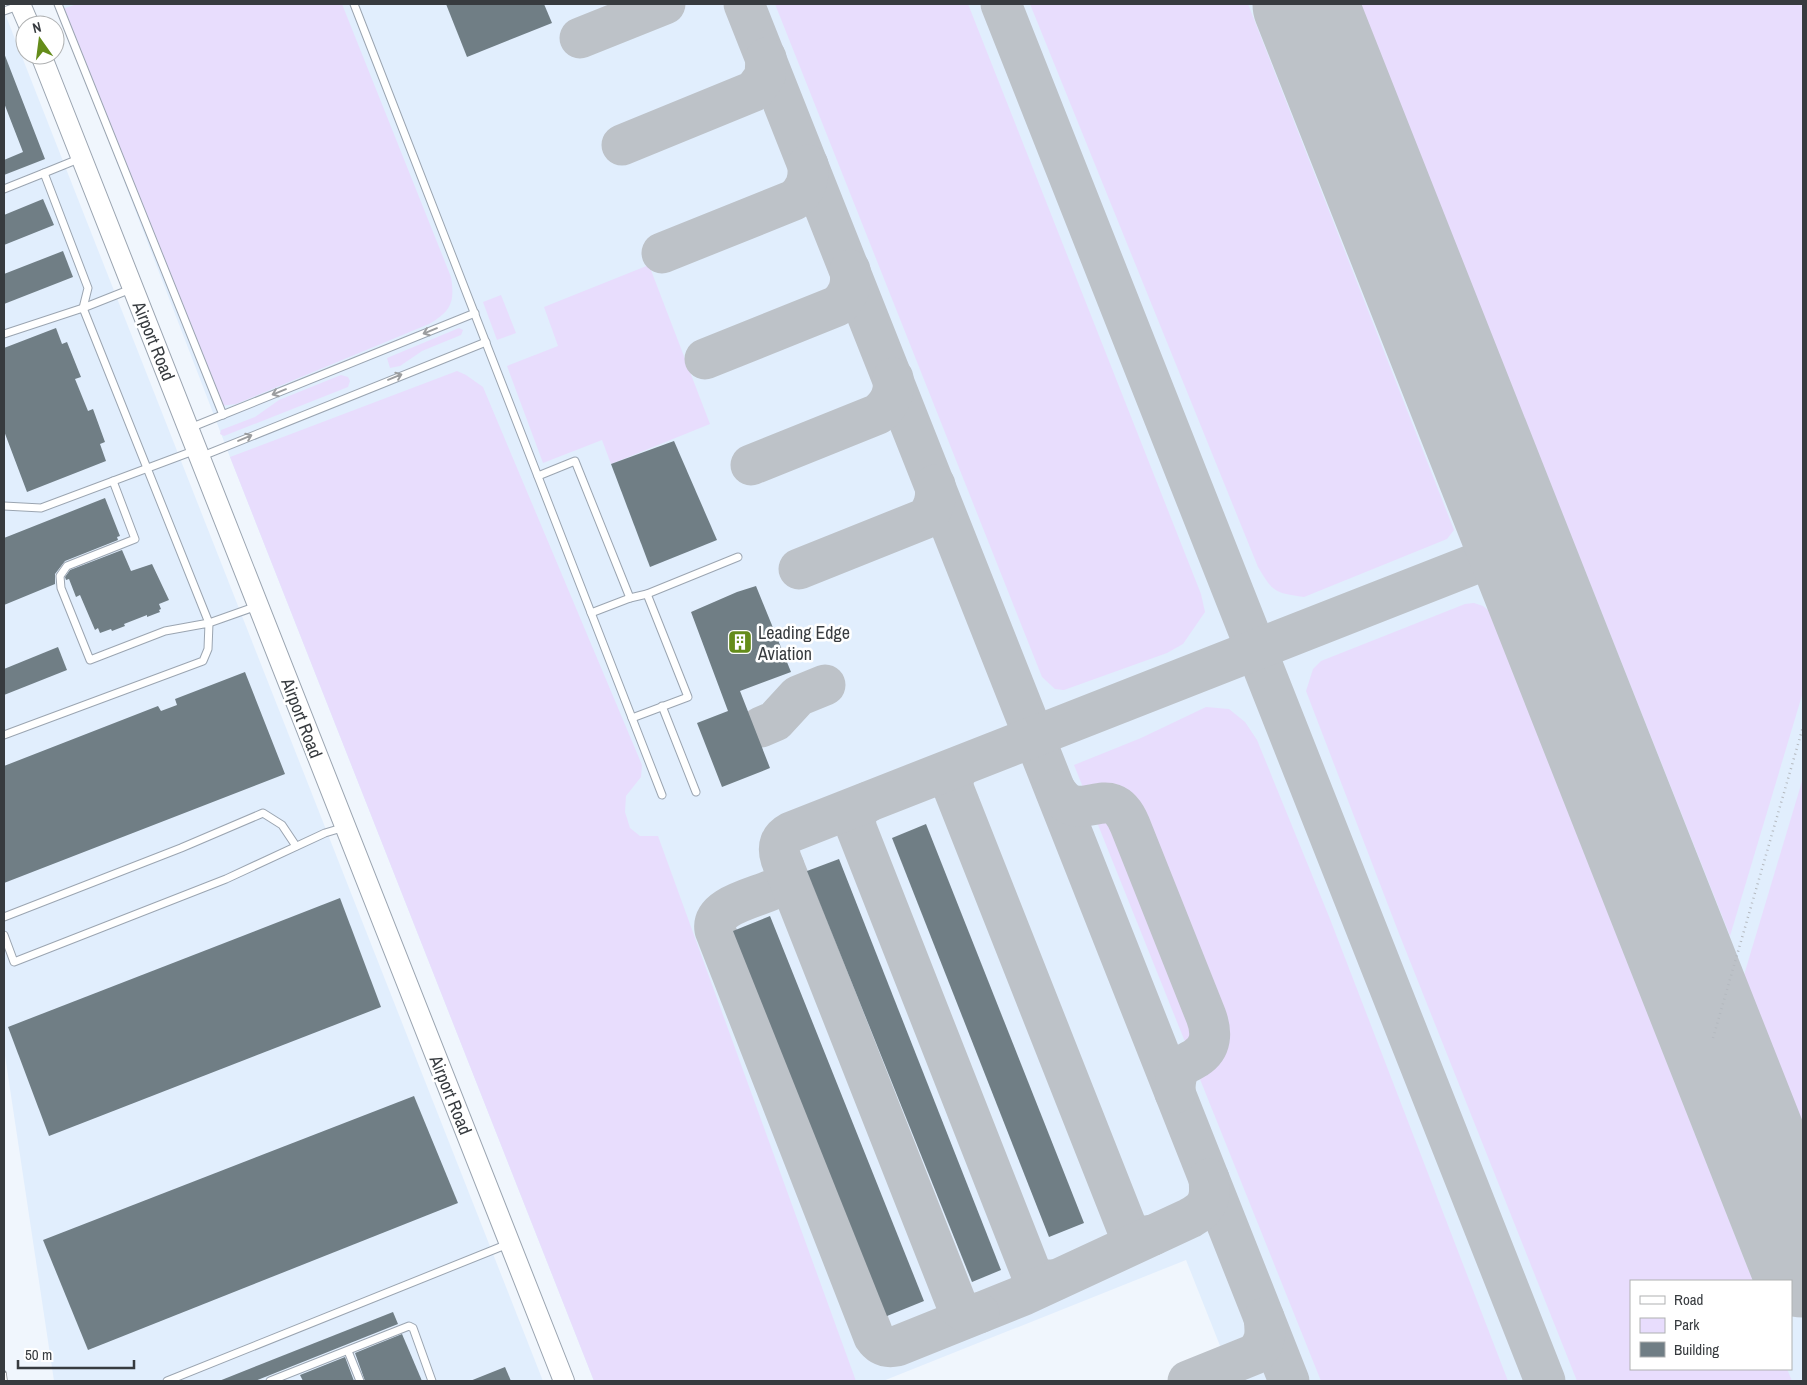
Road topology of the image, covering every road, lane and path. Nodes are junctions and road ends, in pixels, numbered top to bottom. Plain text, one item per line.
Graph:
1 (58, 4) edge
2 (354, 4) edge
3 (45, 65) edge
4 (82, 158) junction
5 (44, 173) junction
6 (4, 189) edge
7 (132, 288) junction
8 (83, 308) junction
9 (475, 313) junction
10 (4, 334) edge
11 (486, 342) junction
12 (224, 415) junction
13 (189, 429) junction
14 (198, 453) junction
15 (147, 468) junction
16 (538, 476) junction
17 (113, 481) junction
18 (4, 506) edge
19 (738, 557) dead end
20 (647, 594) junction
21 (630, 598) junction
22 (258, 605) junction
23 (591, 613) junction
24 (208, 623) junction
25 (662, 706) junction
26 (632, 718) junction
27 (1803, 727) edge
28 (4, 736) edge
29 (696, 792) dead end
30 (662, 795) dead end
31 (345, 827) junction
32 (296, 846) junction
33 (4, 917) edge
34 (4, 935) edge
35 (1713, 1038) dead end
36 (510, 1243) junction
37 (348, 1350) junction
38 (288, 1378) edge
39 (168, 1381) edge
40 (270, 1381) edge
41 (360, 1381) edge
42 (432, 1381) edge
43 (564, 1381) edge

1 - 12 lane
2 - 9 lane
3 - 4 street, Airport Road
4 - 5 lane
4 - 7 street, Airport Road
5 - 6 lane
5 - 8 lane
7 - 8 lane
7 - 13 street, Airport Road
8 - 10 lane
8 - 15 lane
9 - 11 lane
9 -> 12 lane
14 -> 11 lane
11 - 16 lane
12 - 13 lane
13 - 14 street, Airport Road
14 - 15 lane
14 - 22 street, Airport Road
15 - 17 lane
15 - 24 lane
16 - 21 lane
16 - 23 lane
17 - 18 lane
17 - 24 lane
19 - 20 lane
20 - 21 lane
20 - 25 lane
21 - 23 lane
22 - 24 lane
22 - 31 street, Airport Road
23 - 26 lane
24 - 28 lane
25 - 26 lane
25 - 29 lane
26 - 30 lane
27 - 35 path
31 - 32 lane
31 - 36 street, Airport Road
32 - 33 lane
32 - 34 lane
36 - 39 lane
36 - 43 street, Airport Road
37 - 38 lane
37 - 41 lane
37 - 42 lane
38 - 40 lane

